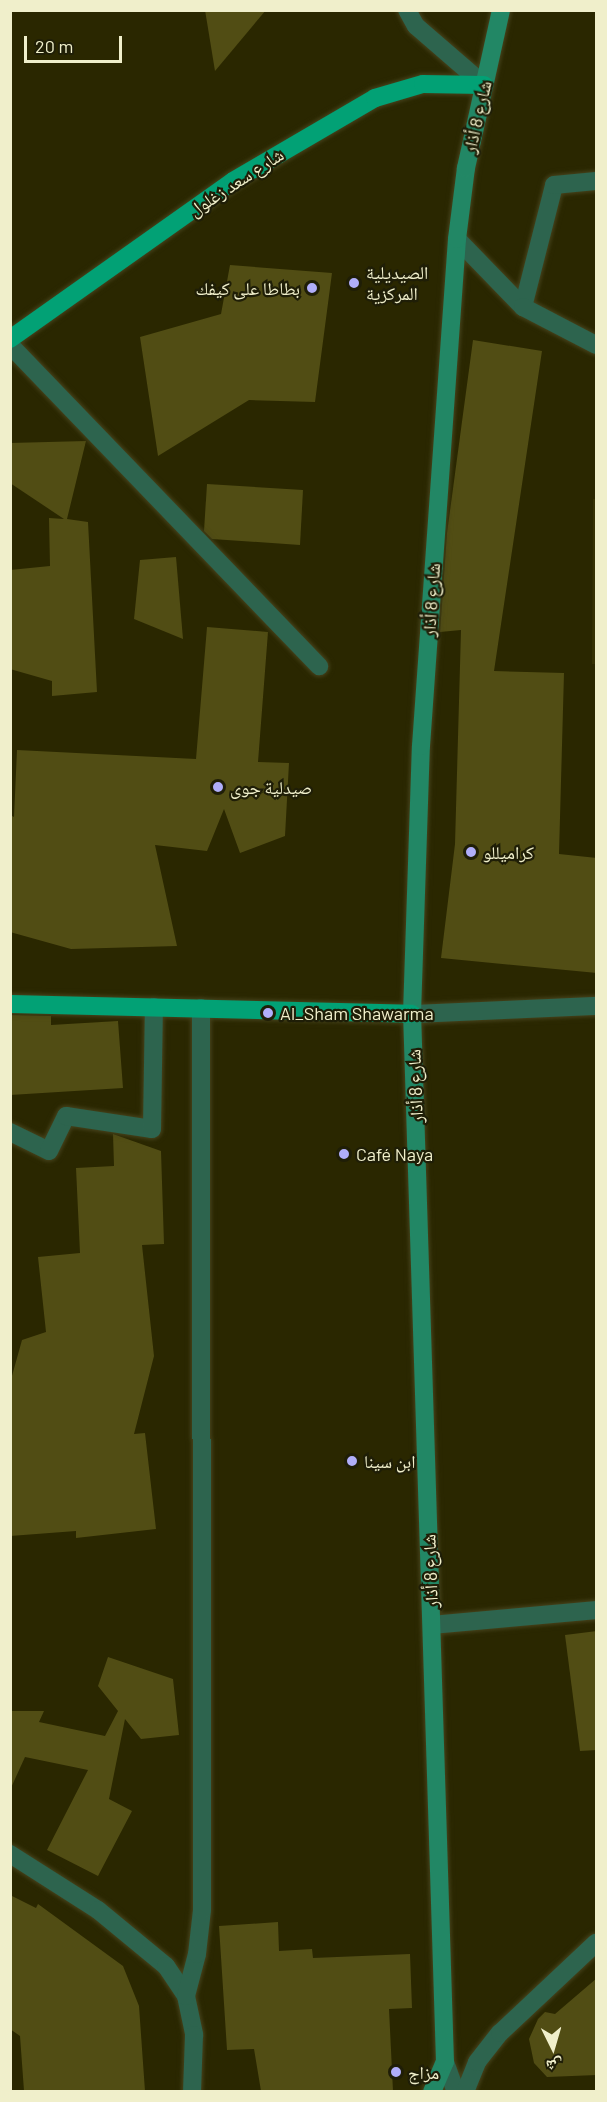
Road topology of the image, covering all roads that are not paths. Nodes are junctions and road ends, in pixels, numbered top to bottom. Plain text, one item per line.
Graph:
1 (406, 10) edge
2 (501, 10) edge
3 (484, 85) junction
4 (597, 182) edge
5 (457, 239) junction
6 (523, 307) junction
7 (10, 339) edge
8 (10, 345) edge
9 (597, 345) edge
10 (319, 666) dead end
11 (10, 1004) edge
12 (597, 1006) edge
13 (154, 1007) junction
14 (201, 1008) junction
15 (412, 1014) junction
16 (10, 1132) edge
17 (597, 1610) edge
18 (432, 1625) junction
19 (10, 1854) edge
20 (597, 1943) edge
21 (186, 1996) junction
22 (445, 2062) junction
23 (192, 2091) edge
24 (432, 2091) edge
25 (456, 2091) edge
26 (465, 2091) edge

1 - 3 street
2 - 3 main road, شارع 8 أذار
3 - 5 main road, شارع 8 أذار
3 - 7 main road, شارع سعد زغلول
4 - 6 street
5 - 6 street
5 - 15 main road, شارع 8 أذار
6 - 9 street
8 - 10 street
11 - 13 main road
12 - 15 street
13 - 14 main road
13 - 16 street
14 - 15 main road
14 - 21 street
15 - 18 main road, شارع 8 أذار
17 - 18 street
18 - 22 main road, شارع 8 أذار
19 - 21 street
20 - 26 street
21 - 23 street
22 - 24 main road, شارع 8 أذار
22 - 25 street

